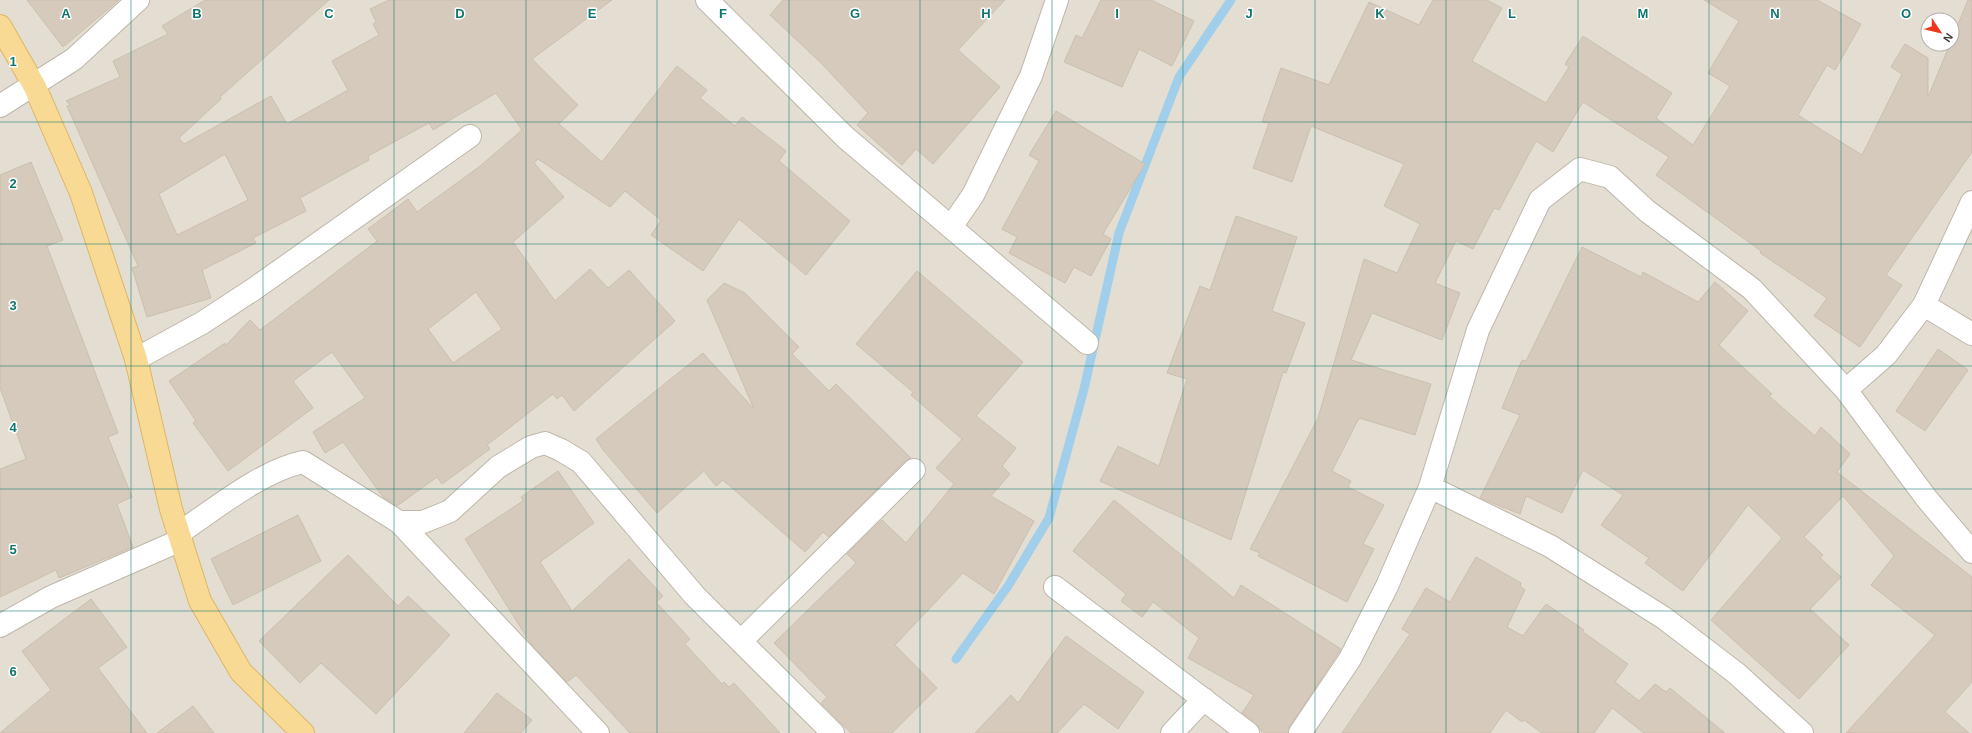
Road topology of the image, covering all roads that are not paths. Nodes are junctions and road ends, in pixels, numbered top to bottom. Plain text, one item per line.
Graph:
1 (138, 0) edge
2 (707, 0) edge
3 (1057, 0) edge
4 (0, 26) edge
5 (33, 84) junction
6 (0, 106) edge
7 (470, 136) dead end
8 (1972, 202) edge
9 (951, 228) junction
10 (1924, 305) junction
11 (1972, 334) edge
12 (1087, 343) dead end
13 (136, 359) junction
14 (1846, 390) junction
15 (914, 470) dead end
16 (1430, 487) junction
17 (399, 522) junction
18 (180, 536) junction
19 (1972, 552) edge
20 (1055, 587) dead end
21 (0, 626) edge
22 (741, 641) junction
23 (1204, 700) junction
24 (303, 733) edge
25 (598, 733) edge
26 (833, 733) edge
27 (1172, 733) edge
28 (1248, 733) edge
29 (1300, 733) edge
30 (1802, 733) edge

1 - 5 street
2 - 9 street
3 - 9 street
4 - 5 main road
5 - 6 street
5 - 13 main road
7 - 13 street
8 - 10 street
9 - 12 street
10 - 11 street
10 - 14 street
13 - 18 main road
14 - 16 street
14 - 19 street
15 - 22 street
16 - 29 street
16 - 30 street
17 - 18 street
17 - 22 street
17 - 25 street
18 - 21 street
18 - 24 main road
20 - 23 street
22 - 26 street
23 - 27 street
23 - 28 street

